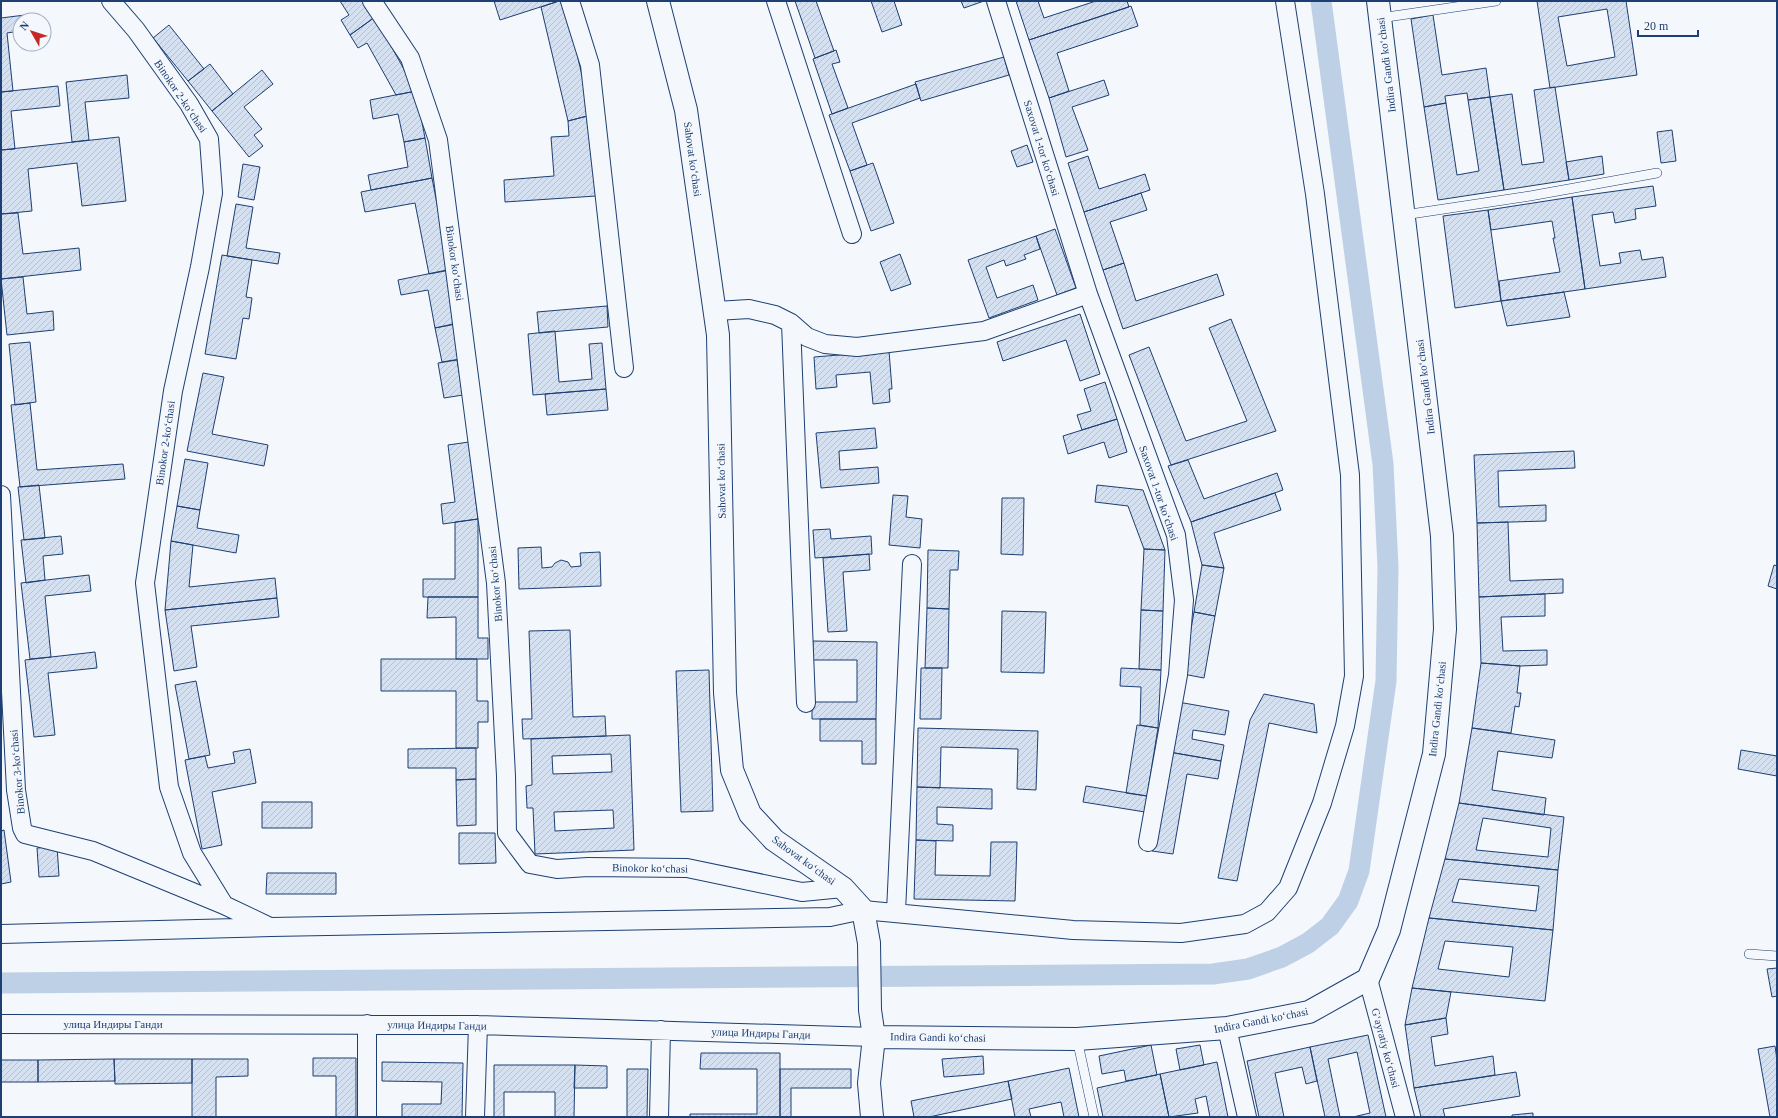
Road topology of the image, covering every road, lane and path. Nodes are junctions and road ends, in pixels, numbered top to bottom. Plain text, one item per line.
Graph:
1 (112, 1) edge
2 (372, 1) edge
3 (570, 1) edge
4 (658, 1) edge
5 (776, 1) edge
6 (996, 1) edge
7 (1285, 1) edge
8 (1496, 1) edge
9 (1379, 9) edge
10 (1657, 173) dead end
11 (1404, 214) junction
12 (852, 234) dead end
13 (1088, 294) junction
14 (716, 311) junction
15 (791, 323) junction
16 (624, 368) dead end
17 (1, 495) edge
18 (2, 528) edge
19 (912, 564) dead end
20 (806, 703) dead end
21 (1148, 842) dead end
22 (843, 888) junction
23 (224, 904) junction
24 (863, 910) junction
25 (896, 912) junction
26 (270, 927) junction
27 (1, 934) edge
28 (1749, 954) dead end
29 (1777, 956) edge
30 (1368, 979) junction
31 (1, 1024) edge
32 (367, 1024) junction
33 (478, 1025) junction
34 (1227, 1028) junction
35 (661, 1030) junction
36 (874, 1036) junction
37 (1077, 1039) junction
38 (367, 1117) edge
39 (476, 1117) edge
40 (659, 1117) edge
41 (872, 1117) edge
42 (1094, 1117) edge
43 (1247, 1117) edge
44 (1405, 1117) edge

1 - 23 street, Binokor 2-koʻchasi
2 - 22 street, Binokor koʻchasi
3 - 16 street
4 - 14 street, Sahovat koʻchasi
5 - 12 street
6 - 13 street, Saxovat 1-tor koʻchasi
7 - 25 street
8 - 9 lane
9 - 11 street, Indira Gandi koʻchasi
10 - 11 lane
11 - 30 street, Indira Gandi koʻchasi
13 - 15 street
13 - 21 street, Saxovat 1-tor koʻchasi
14 - 15 street
14 - 22 street, Sahovat koʻchasi
15 - 20 street
17 - 18 street, Binokor 3-koʻchasi
18 - 23 street, Binokor 3-koʻchasi
19 - 25 street
22 - 24 street, Sahovat koʻchasi
23 - 26 street, Binokor 3-koʻchasi
24 - 25 street
24 - 26 street
24 - 36 street
26 - 27 street
28 - 29 lane
30 - 34 street, Indira Gandi koʻchasi
30 - 44 street, Gʻayratiy koʻchasi
31 - 32 street, улица Индиры Ганди
32 - 33 street, улица Индиры Ганди
32 - 38 street
33 - 35 street, улица Индиры Ганди
33 - 39 street
34 - 37 street, Indira Gandi koʻchasi
34 - 43 street
35 - 36 street, улица Индиры Ганди
35 - 40 street
36 - 37 street, Indira Gandi koʻchasi
36 - 41 street
37 - 42 lane

